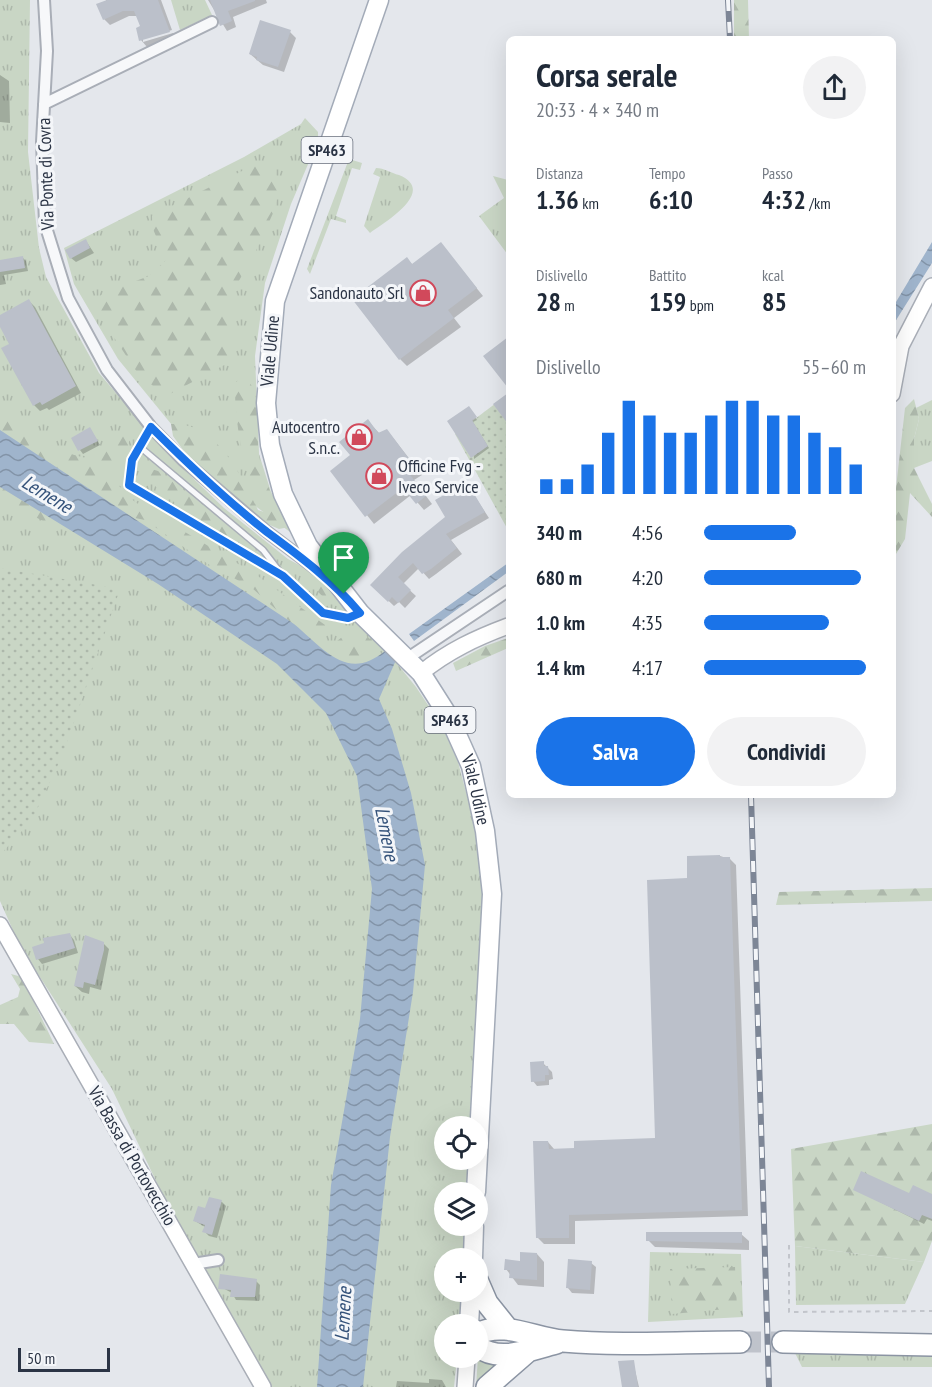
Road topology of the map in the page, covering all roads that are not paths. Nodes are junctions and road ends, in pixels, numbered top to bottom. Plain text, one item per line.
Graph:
1 (44, 0) edge
2 (379, 0) edge
3 (212, 22) dead end
4 (44, 104) junction
5 (932, 286) edge
6 (896, 373) edge
7 (151, 427) junction
8 (140, 447) junction
9 (283, 576) junction
10 (506, 592) edge
11 (344, 594) junction
12 (360, 613) junction
13 (506, 627) edge
14 (408, 658) junction
15 (421, 673) junction
16 (0, 925) edge
17 (477, 1182) edge
18 (218, 1260) dead end
19 (193, 1264) junction
20 (488, 1302) edge
21 (507, 1328) junction
22 (488, 1330) edge
23 (563, 1341) junction
24 (740, 1342) tunnel mouth
25 (783, 1342) tunnel mouth
26 (932, 1346) edge
27 (527, 1351) junction
28 (488, 1353) edge
29 (466, 1368) edge
30 (263, 1387) edge
31 (465, 1387) edge
32 (487, 1387) edge

1 - 4 street, Via Ponte di Covra
2 - 11 main road, Viale Udine / SP463
3 - 4 street
4 - 7 street, Via Ponte di Covra
5 - 6 street
7 - 8 lane
7 - 11 street, Via Ponte di Covra
8 - 9 lane
8 - 9 lane
9 - 12 lane
10 - 14 street
11 - 12 main road, Viale Udine / SP463
12 - 14 main road, Viale Udine / SP463
13 - 15 street
14 - 15 main road, Viale Udine / SP463
15 - 17 main road, Viale Udine / SP463
16 - 19 street, Via Bassa di Portovecchio
18 - 19 street
19 - 30 street, Via Bassa di Portovecchio
20 - 21 highway
21 - 22 highway
21 - 23 highway
23 - 24 highway
23 - 27 highway
25 - 26 highway
27 - 28 highway
27 - 32 highway
29 - 31 street

